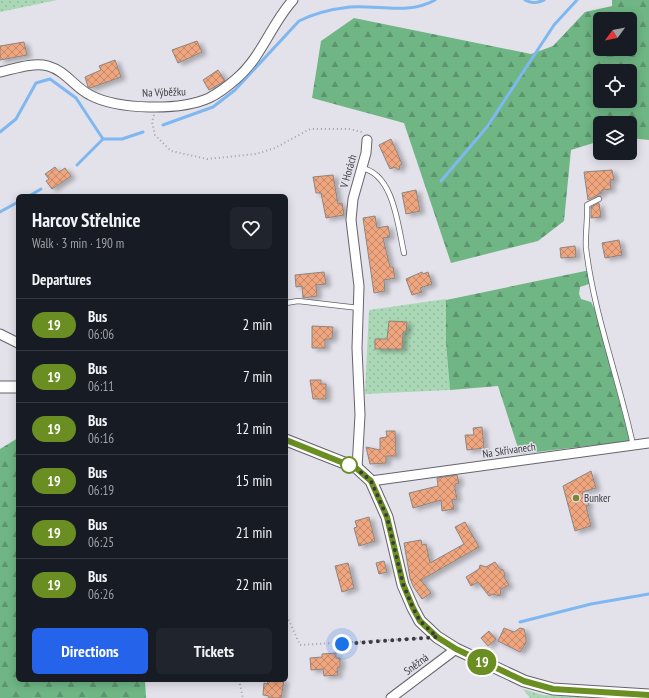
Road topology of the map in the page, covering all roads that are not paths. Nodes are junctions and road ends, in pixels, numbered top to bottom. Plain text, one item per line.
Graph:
1 (293, 0) edge
2 (0, 72) edge
3 (367, 140) road end
4 (361, 168) junction
5 (599, 199) dead end
6 (404, 253) dead end
7 (288, 303) edge
8 (359, 308) junction
9 (0, 334) edge
10 (16, 342) edge
11 (0, 387) edge
12 (16, 387) edge
13 (288, 441) edge
14 (649, 443) edge
15 (633, 445) junction
16 (356, 468) junction
17 (371, 481) junction
18 (456, 649) junction
19 (649, 695) edge
20 (391, 698) edge

1 - 2 street, Na Výběžku
3 - 4 street, V Horách
4 - 6 lane
4 - 8 street, V Horách
5 - 15 lane
7 - 8 lane
8 - 16 street, V Horách
9 - 10 street
11 - 12 street
13 - 16 street
14 - 15 street, Na Skřivanech
15 - 17 street, Na Skřivanech
16 - 17 street
17 - 18 street
18 - 19 street
18 - 20 street, Sněžná

